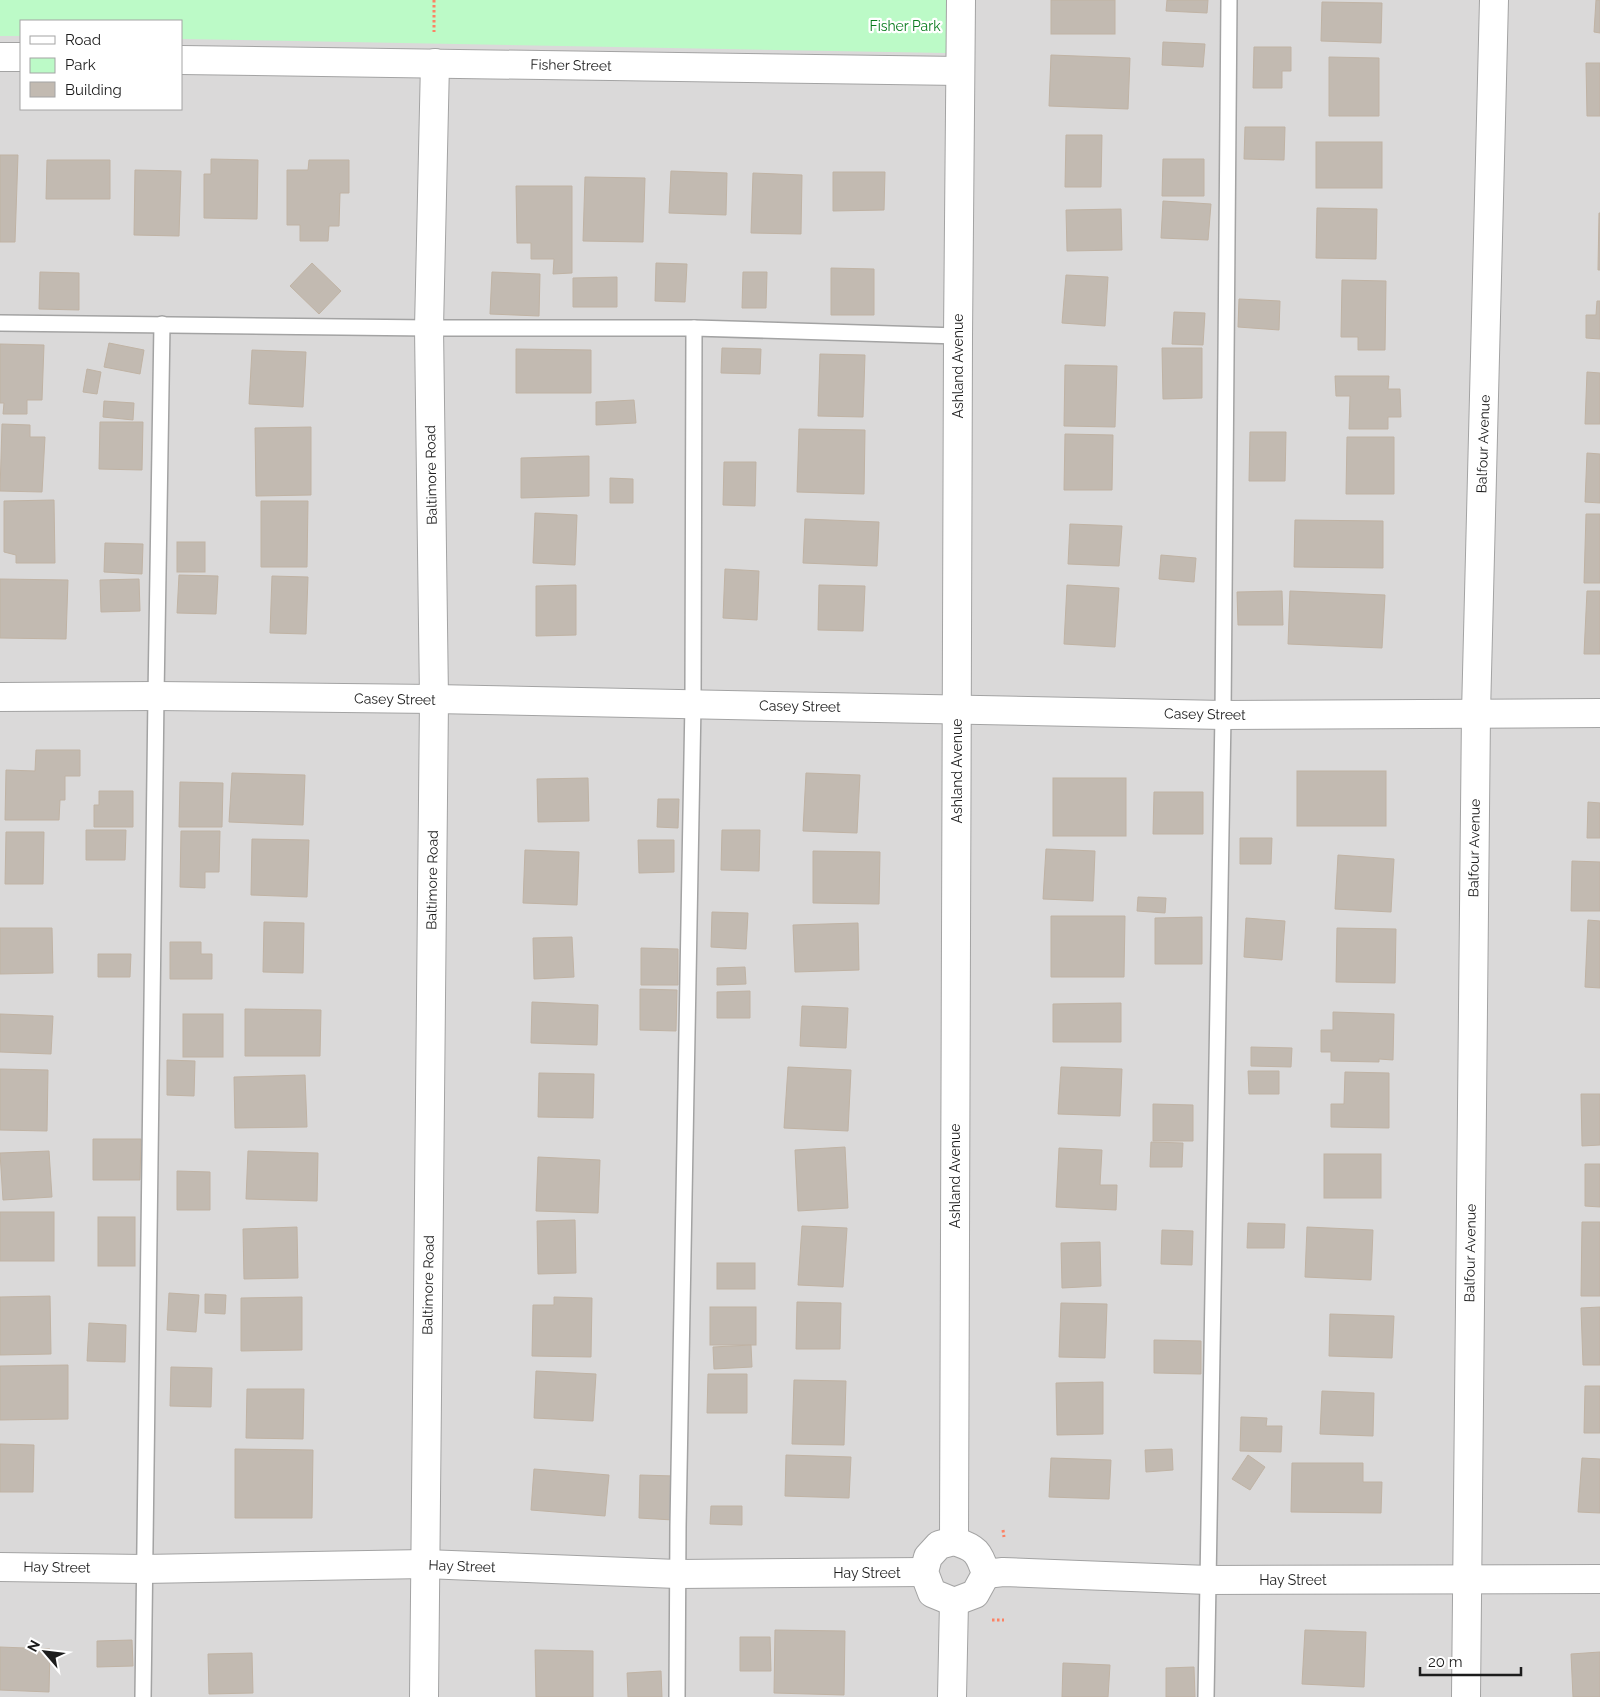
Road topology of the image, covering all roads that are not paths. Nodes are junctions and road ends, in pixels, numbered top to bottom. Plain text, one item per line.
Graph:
1 (961, 0) edge
2 (1230, 0) edge
3 (1494, 0) edge
4 (0, 57) edge
5 (20, 58) edge
6 (182, 60) edge
7 (435, 63) junction
8 (960, 71) junction
9 (0, 323) edge
10 (162, 324) junction
11 (430, 328) junction
12 (694, 328) junction
13 (958, 336) junction
14 (156, 696) junction
15 (0, 697) edge
16 (434, 699) junction
17 (693, 703) junction
18 (957, 709) junction
19 (1476, 712) junction
20 (1600, 713) edge
21 (1223, 715) junction
22 (954, 1541) junction
23 (424, 1564) junction
24 (0, 1566) edge
25 (143, 1568) junction
26 (924, 1572) junction
27 (677, 1574) junction
28 (986, 1574) junction
29 (1600, 1579) edge
30 (1208, 1580) junction
31 (1466, 1580) junction
32 (954, 1602) junction
33 (143, 1697) edge
34 (424, 1697) edge
35 (677, 1697) edge
36 (952, 1697) edge
37 (1206, 1697) edge
38 (1466, 1697) edge

1 - 8 street, Ashland Avenue
2 - 21 lane
3 - 19 street, Balfour Avenue
4 - 5 street
6 - 7 street, Fisher Street
7 - 8 street, Fisher Street
7 - 11 street, Baltimore Road
8 - 13 street, Ashland Avenue
9 - 10 lane
10 - 11 lane
10 - 14 lane
11 - 12 lane
11 - 16 street, Baltimore Road
12 - 13 lane
12 - 17 lane
13 - 18 street, Ashland Avenue
14 - 15 street, Casey Street
14 - 16 street, Casey Street
14 - 25 lane
16 - 17 street, Casey Street
16 - 23 street, Baltimore Road
17 - 18 street, Casey Street
17 - 27 lane
18 - 21 street, Casey Street
18 - 22 street, Ashland Avenue
19 - 20 street, Casey Street
19 - 21 street, Casey Street
19 - 31 street, Balfour Avenue
21 - 30 lane
22 - 26 street
22 - 28 street
23 - 25 street, Hay Street
23 - 27 street, Hay Street
23 - 34 street, Baltimore Road
24 - 25 street, Hay Street
25 - 33 lane
26 - 27 street, Hay Street
26 - 32 street
27 - 35 lane
28 - 30 street, Hay Street
28 - 32 street
29 - 31 street, Hay Street
30 - 31 street, Hay Street
30 - 37 lane
31 - 38 street, Balfour Avenue
32 - 36 street

